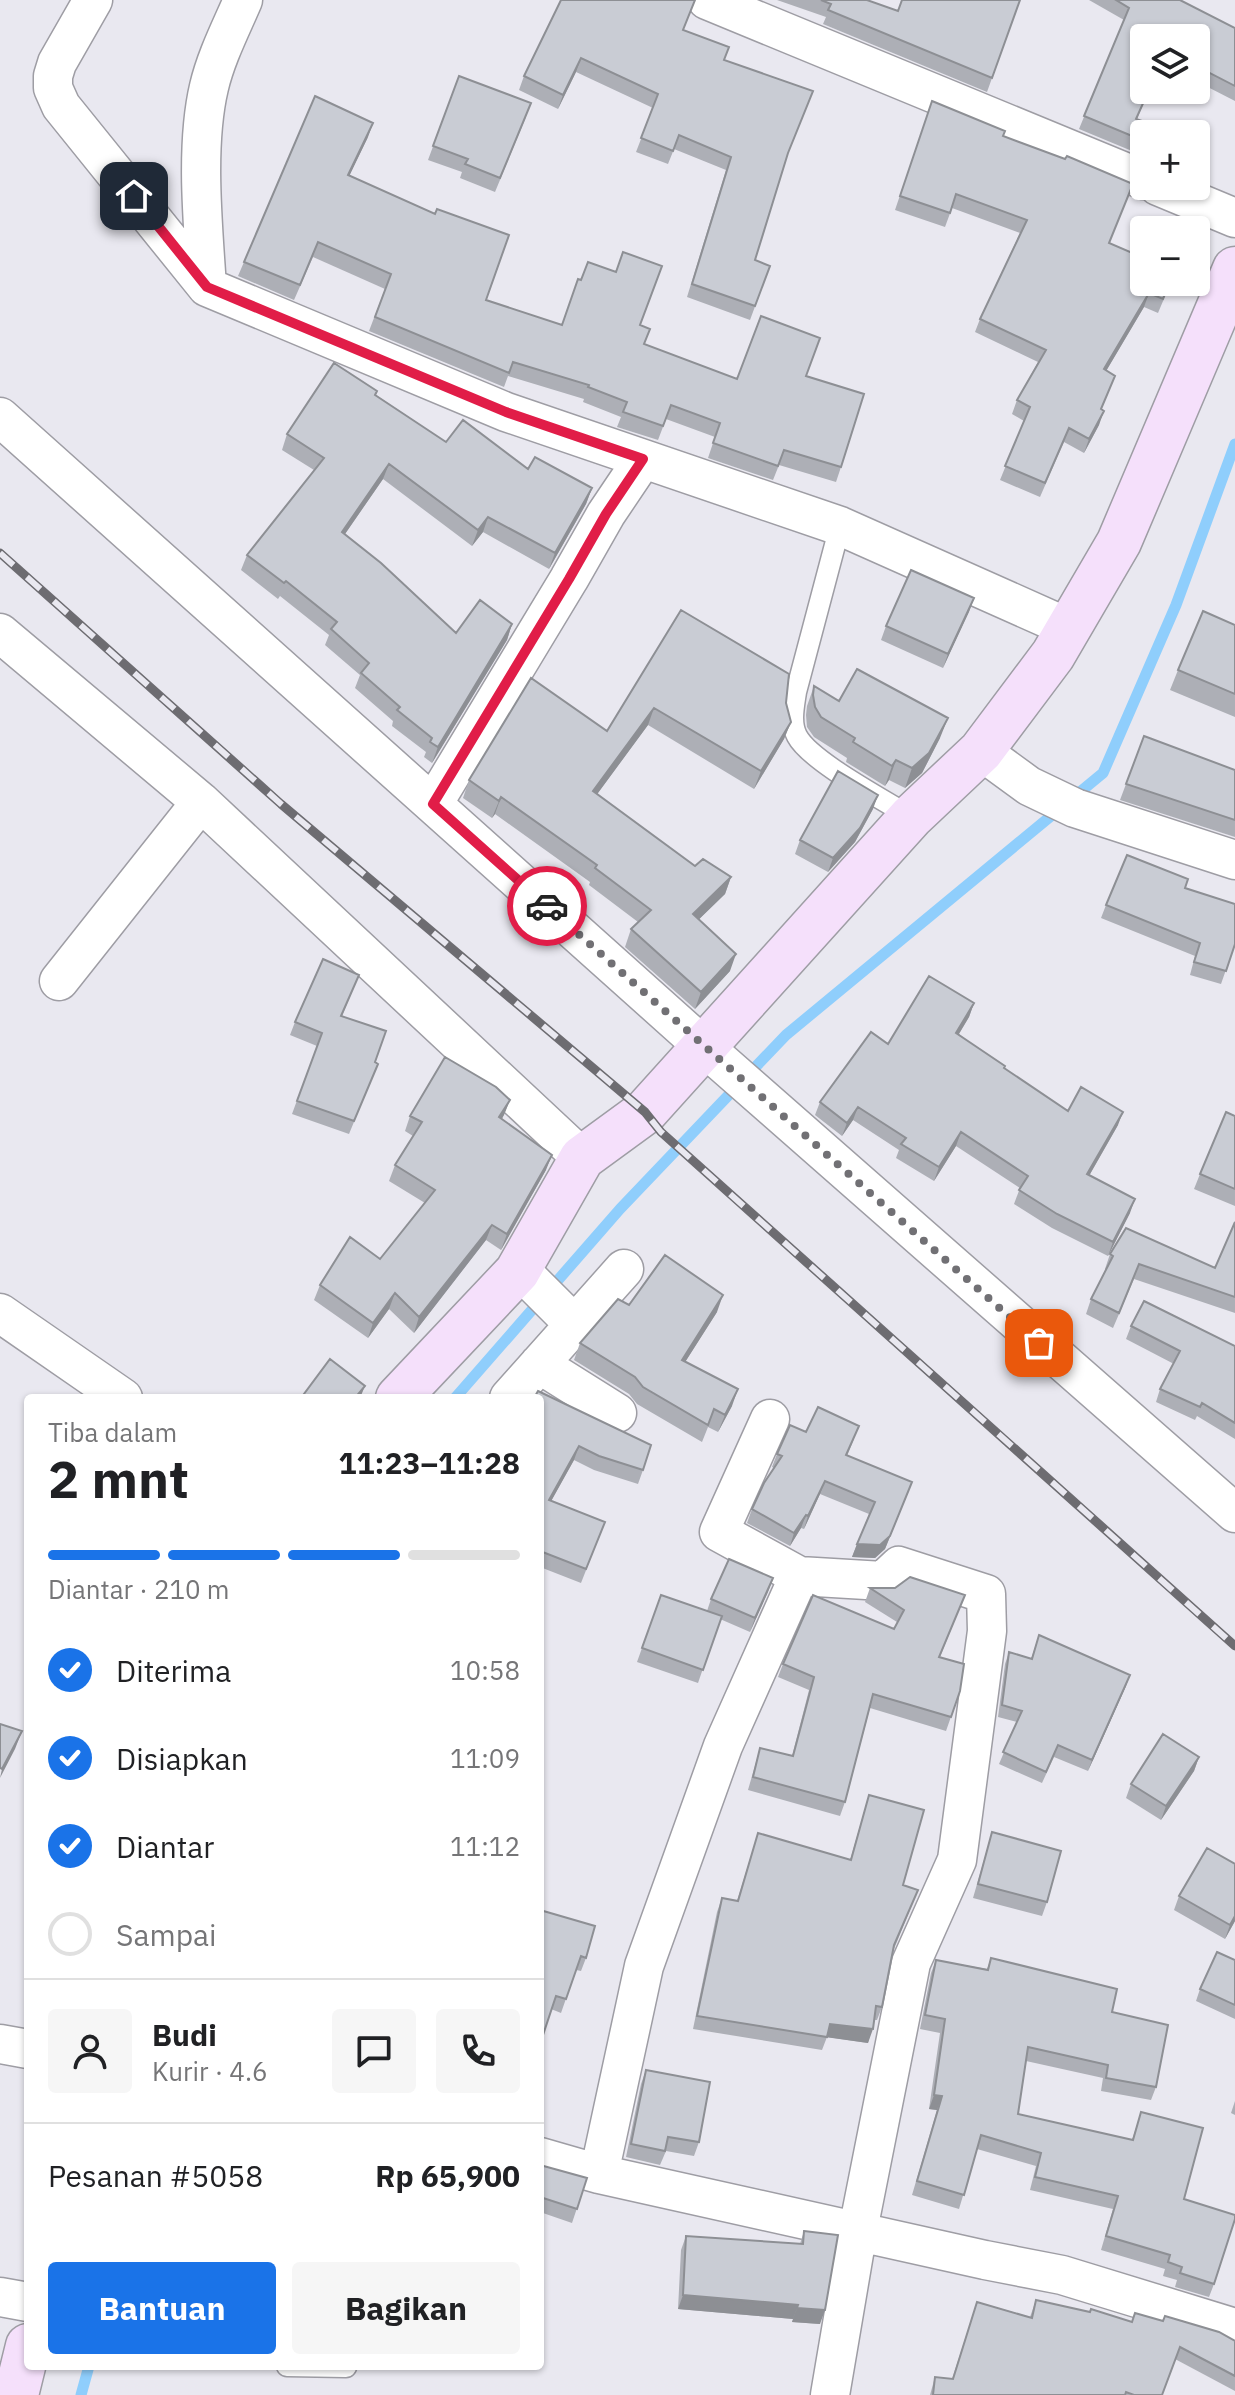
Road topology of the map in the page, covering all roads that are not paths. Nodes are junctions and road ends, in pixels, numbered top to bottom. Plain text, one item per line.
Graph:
1 (93, 0) edge
2 (243, 0) edge
3 (707, 0) edge
4 (1130, 174) edge
5 (1192, 200) edge
6 (1235, 218) edge
7 (1235, 269) edge
8 (207, 287) junction
9 (0, 417) edge
10 (643, 459) junction
11 (840, 526) junction
12 (1069, 628) junction
13 (0, 633) edge
14 (981, 751) junction
15 (201, 802) junction
16 (433, 804) junction
17 (911, 817) junction
18 (1235, 860) edge
19 (59, 981) dead end
20 (703, 1046) junction
21 (582, 1158) junction
22 (624, 1269) dead end
23 (521, 1273) junction
24 (566, 1315) junction
25 (6, 1328) edge
26 (539, 1364) junction
27 (116, 1394) edge
28 (402, 1394) edge
29 (513, 1394) edge
30 (617, 1413) dead end
31 (770, 1419) dead end
32 (1235, 1513) edge
33 (799, 1576) junction
34 (0, 2044) edge
35 (24, 2048) edge
36 (544, 2158) edge
37 (599, 2174) junction
38 (858, 2230) junction
39 (0, 2297) edge
40 (24, 2301) edge
41 (1235, 2328) edge
42 (24, 2362) edge
43 (16, 2395) edge
44 (830, 2395) edge

1 - 8 street
2 - 8 street
3 - 4 street
5 - 6 street
7 - 12 main road
8 - 10 street
9 - 16 street
10 - 11 street
10 - 16 street
11 - 12 street
11 - 17 lane
12 - 14 main road
13 - 15 street
14 - 17 main road
14 - 18 street
15 - 19 street
15 - 21 street
16 - 20 street
17 - 20 main road
20 - 21 main road
20 - 32 street
21 - 23 main road
22 - 24 street
23 - 24 street
23 - 28 main road
24 - 26 street
25 - 27 street
26 - 29 street
26 - 30 street
31 - 33 street
33 - 37 street
33 - 38 street
34 - 35 street
36 - 37 street
37 - 38 street
38 - 41 street
38 - 44 street
39 - 40 street
42 - 43 main road

